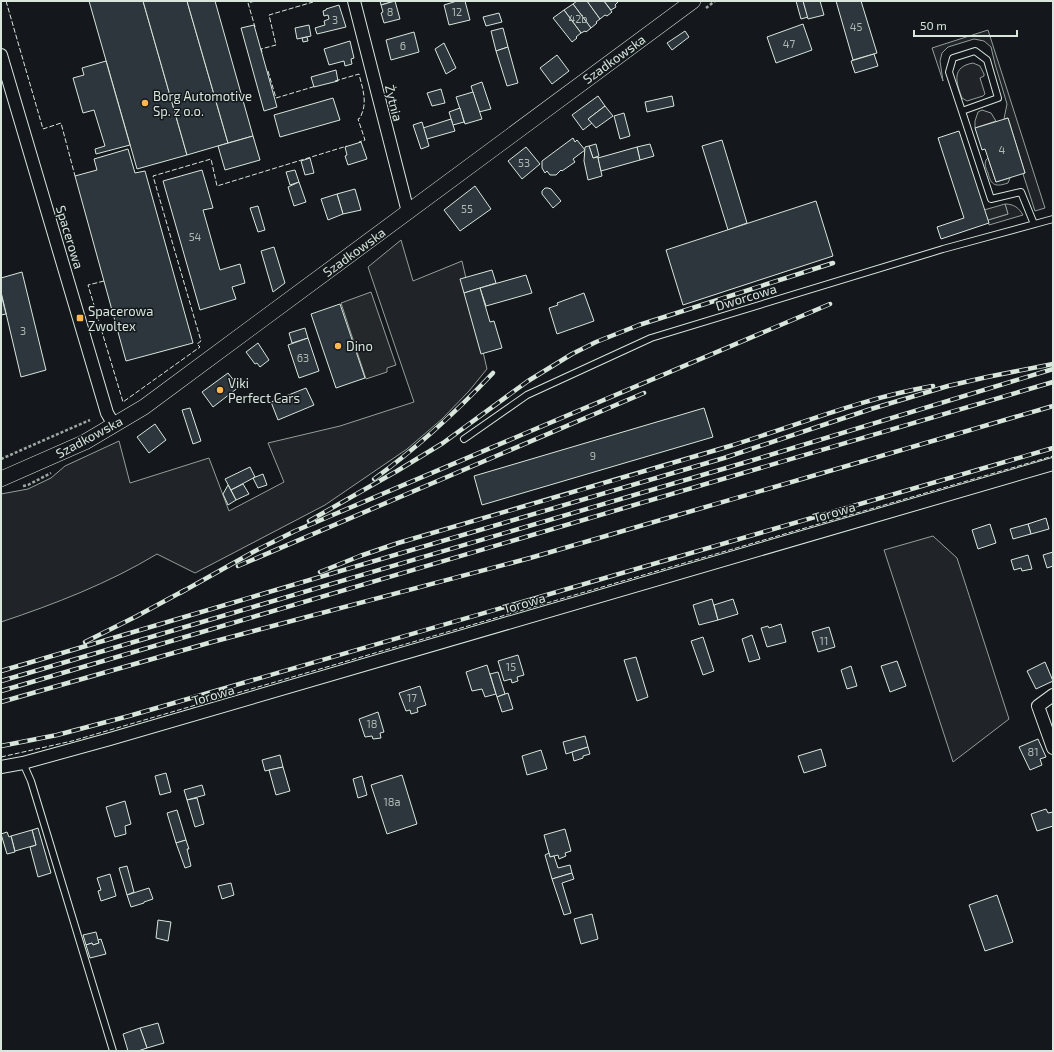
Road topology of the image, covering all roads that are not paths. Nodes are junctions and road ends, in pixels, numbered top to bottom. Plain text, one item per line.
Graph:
1 (354, 1) edge
2 (693, 1) edge
3 (1, 55) edge
4 (962, 111) junction
5 (408, 212) junction
6 (1053, 219) edge
7 (1034, 224) junction
8 (114, 426) junction
9 (464, 439) dead end
10 (1053, 464) edge
11 (1, 479) edge
12 (1053, 695) edge
13 (1053, 748) edge
14 (23, 763) junction
15 (1, 767) edge
16 (113, 1051) edge

1 - 5 street, Żytnia
2 - 5 street, Szadkowska
3 - 8 street, Spacerowa
4 - 4 lane
4 - 7 lane
5 - 8 street, Szadkowska
6 - 7 lane, Dworcowa
7 - 9 lane, Dworcowa
8 - 11 street, Szadkowska
10 - 14 street, Torowa
12 - 13 street
14 - 15 street, Torowa
14 - 16 lane

